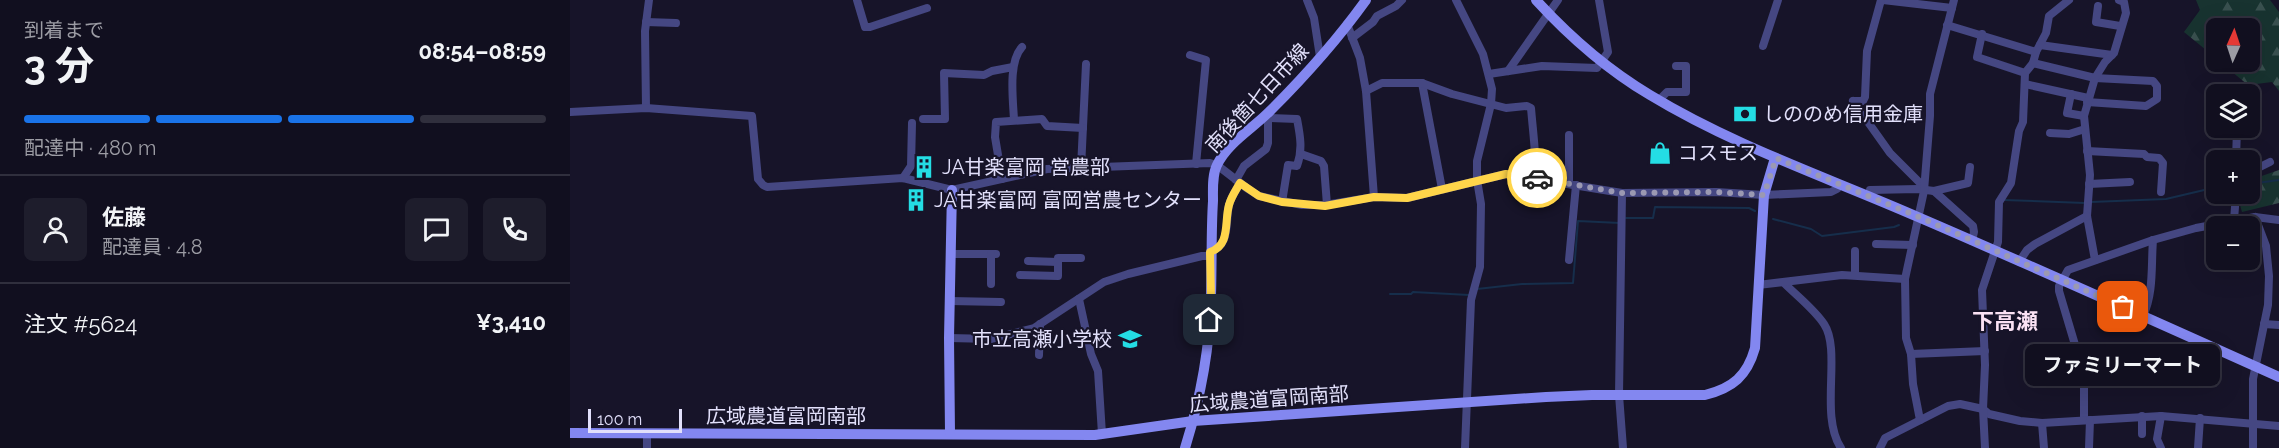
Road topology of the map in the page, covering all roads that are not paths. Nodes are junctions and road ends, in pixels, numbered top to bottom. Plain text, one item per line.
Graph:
1 (649, 0) edge
2 (857, 0) edge
3 (1307, 0) edge
4 (1366, 0) edge
5 (1402, 0) edge
6 (1456, 0) edge
7 (1536, 0) edge
8 (1558, 0) edge
9 (1599, 0) edge
10 (1778, 0) edge
11 (1882, 0) edge
12 (2069, 0) edge
13 (2125, 1) edge
14 (1953, 4) edge
15 (2098, 6) dead end
16 (927, 8) dead end
17 (1549, 14) junction
18 (646, 22) junction
19 (676, 23) dead end
20 (1347, 24) junction
21 (1947, 25) junction
22 (2121, 26) junction
23 (1982, 34) junction
24 (1352, 38) junction
25 (1763, 46) dead end
26 (1022, 47) dead end
27 (2038, 49) junction
28 (1190, 55) dead end
29 (2112, 55) junction
30 (1320, 57) junction
31 (1602, 61) junction
32 (2033, 63) junction
33 (1086, 64) dead end
34 (1676, 66) dead end
35 (1013, 68) junction
36 (1508, 71) junction
37 (2025, 73) junction
38 (1489, 74) junction
39 (2095, 78) junction
40 (1422, 83) junction
41 (2025, 84) junction
42 (1366, 91) junction
43 (2072, 94) junction
44 (1659, 100) junction
45 (2088, 100) junction
46 (1491, 104) junction
47 (646, 108) junction
48 (570, 112) edge
49 (1268, 116) junction
50 (2084, 116) junction
51 (923, 119) dead end
52 (1014, 120) junction
53 (912, 123) dead end
54 (1083, 128) junction
55 (2085, 129) junction
56 (2050, 133) dead end
57 (1569, 135) dead end
58 (2087, 151) junction
59 (1301, 154) junction
60 (1776, 158) junction
61 (2270, 162) dead end
62 (1196, 164) junction
63 (1217, 165) junction
64 (1970, 167) dead end
65 (2260, 167) edge
66 (1081, 168) junction
67 (903, 178) junction
68 (1536, 178) junction
69 (1002, 179) junction
70 (1477, 180) junction
71 (1238, 182) junction
72 (2130, 182) dead end
73 (1573, 184) junction
74 (2089, 184) junction
75 (952, 189) junction
76 (1442, 189) junction
77 (1837, 189) dead end
78 (1924, 189) junction
79 (1870, 190) dead end
80 (1934, 191) junction
81 (2161, 192) dead end
82 (1622, 193) junction
83 (1764, 195) junction
84 (1374, 197) junction
85 (1282, 202) junction
86 (1328, 205) junction
87 (2087, 216) junction
88 (1919, 217) junction
89 (2260, 218) edge
90 (2279, 220) edge
91 (2206, 226) edge
92 (2260, 231) edge
93 (2153, 240) junction
94 (1972, 241) junction
95 (1876, 244) dead end
96 (1913, 245) junction
97 (1855, 251) dead end
98 (1996, 251) junction
99 (951, 254) junction
100 (1210, 254) junction
101 (1081, 258) dead end
102 (1569, 260) dead end
103 (2096, 260) junction
104 (1028, 261) dead end
105 (1058, 262) junction
106 (2019, 262) junction
107 (1020, 275) dead end
108 (1855, 275) junction
109 (1905, 279) junction
110 (2061, 280) junction
111 (1784, 283) junction
112 (991, 284) dead end
113 (1758, 285) junction
114 (1079, 299) junction
115 (950, 301) junction
116 (1001, 302) dead end
117 (2143, 316) junction
118 (1040, 324) junction
119 (2264, 324) junction
120 (2279, 325) edge
121 (949, 338) junction
122 (1984, 351) junction
123 (1911, 354) junction
124 (1039, 355) dead end
125 (2255, 366) junction
126 (2279, 377) edge
127 (1619, 395) junction
128 (1466, 404) junction
129 (1983, 409) junction
130 (2142, 416) junction
131 (2161, 416) junction
132 (2200, 418) junction
133 (1920, 420) junction
134 (2087, 420) junction
135 (1193, 421) junction
136 (2042, 423) junction
137 (2253, 423) junction
138 (2279, 426) edge
139 (570, 433) edge
140 (647, 433) junction
141 (950, 434) junction
142 (1102, 434) junction
143 (2142, 434) dead end
144 (647, 448) edge
145 (1185, 448) edge
146 (1465, 448) edge
147 (1623, 448) edge
148 (1841, 448) edge
149 (1879, 448) edge
150 (1985, 448) edge
151 (2044, 448) edge
152 (2089, 448) edge
153 (2161, 448) edge
154 (2198, 448) edge
155 (2253, 448) edge

1 - 18 street
2 - 16 street
3 - 30 street
4 - 20 street, 南後箇七日市線
5 - 24 street
6 - 38 street
7 - 17 street
8 - 17 street
9 - 31 street
10 - 25 street
11 - 14 street
11 - 78 street
12 - 27 street
13 - 22 street
14 - 21 street
15 - 22 street
17 - 31 street
17 - 36 street
18 - 19 street
18 - 47 street
20 - 24 street
20 - 30 street, 南後箇七日市線
21 - 23 street
21 - 78 street
22 - 29 street
23 - 27 street
23 - 37 street
24 - 42 street
26 - 35 street
27 - 29 street
27 - 32 street
28 - 62 street
29 - 39 street
30 - 49 street, 南後箇七日市線
31 - 36 street
31 - 44 street
32 - 37 street
32 - 39 street
33 - 54 street
34 - 44 street
35 - 51 street
35 - 52 street
36 - 38 street
37 - 41 street
38 - 46 street
39 - 45 street
39 - 45 street
40 - 42 street
40 - 46 street
40 - 76 street
41 - 43 street
41 - 98 street
42 - 84 street
43 - 45 street
43 - 50 street
44 - 60 street
45 - 50 street
46 - 68 street
46 - 70 street
47 - 48 street
47 - 67 street
49 - 59 street
49 - 63 street, 南後箇七日市線
49 - 71 street
50 - 55 street
52 - 54 street
52 - 69 street
53 - 67 street
54 - 66 street
55 - 56 street
55 - 58 street
57 - 73 street
58 - 74 street
58 - 81 street
59 - 85 street
59 - 86 street
60 - 83 street, 広域農道富岡南部
60 - 88 street
61 - 65 street
62 - 63 street
62 - 66 street
63 - 71 street
63 - 100 street, 南後箇七日市線
64 - 80 street
66 - 69 street
67 - 75 street
68 - 70 street
68 - 73 street
69 - 75 street
70 - 76 street
70 - 128 street
71 - 85 street
71 - 100 street
72 - 74 street
73 - 82 street
73 - 102 street
74 - 87 street
75 - 99 street
76 - 84 street
77 - 83 street
78 - 79 street
78 - 80 street
78 - 88 street
80 - 94 street
82 - 83 street
82 - 127 street
83 - 113 street, 広域農道富岡南部
84 - 86 street
85 - 86 street
87 - 103 street
87 - 106 street
88 - 94 street
88 - 96 street
89 - 90 street
91 - 93 street
92 - 119 street
93 - 103 street
93 - 117 street
94 - 98 street
95 - 96 street
96 - 109 street
97 - 108 street
98 - 106 street
98 - 122 street
99 - 112 street
99 - 115 street
100 - 114 street
100 - 135 street, 南後箇七日市線
101 - 105 street
103 - 110 street
104 - 105 street
105 - 107 street
106 - 110 street
108 - 109 street
108 - 111 street
109 - 123 street
110 - 117 street
110 - 134 street
111 - 113 street
111 - 148 street
113 - 127 street, 広域農道富岡南部
114 - 118 street
114 - 142 street
115 - 116 street
115 - 121 street
117 - 125 street
118 - 121 street
118 - 124 street
119 - 120 street
119 - 125 street
121 - 141 street
122 - 123 street
122 - 129 street
123 - 133 street
125 - 126 street
125 - 137 street
127 - 128 street, 広域農道富岡南部
127 - 147 street
128 - 135 street, 広域農道富岡南部
128 - 146 street
129 - 133 street
129 - 136 street
129 - 150 street
130 - 131 street
130 - 134 street
130 - 143 street
131 - 132 street
131 - 153 street
132 - 137 street
132 - 154 street
133 - 149 street
134 - 136 street
134 - 152 street
135 - 142 street, 広域農道富岡南部
135 - 145 street, 南後箇七日市線
136 - 151 street
137 - 138 street
137 - 155 street
139 - 140 street, 広域農道富岡南部
140 - 141 street, 広域農道富岡南部
140 - 144 street
141 - 142 street, 広域農道富岡南部

